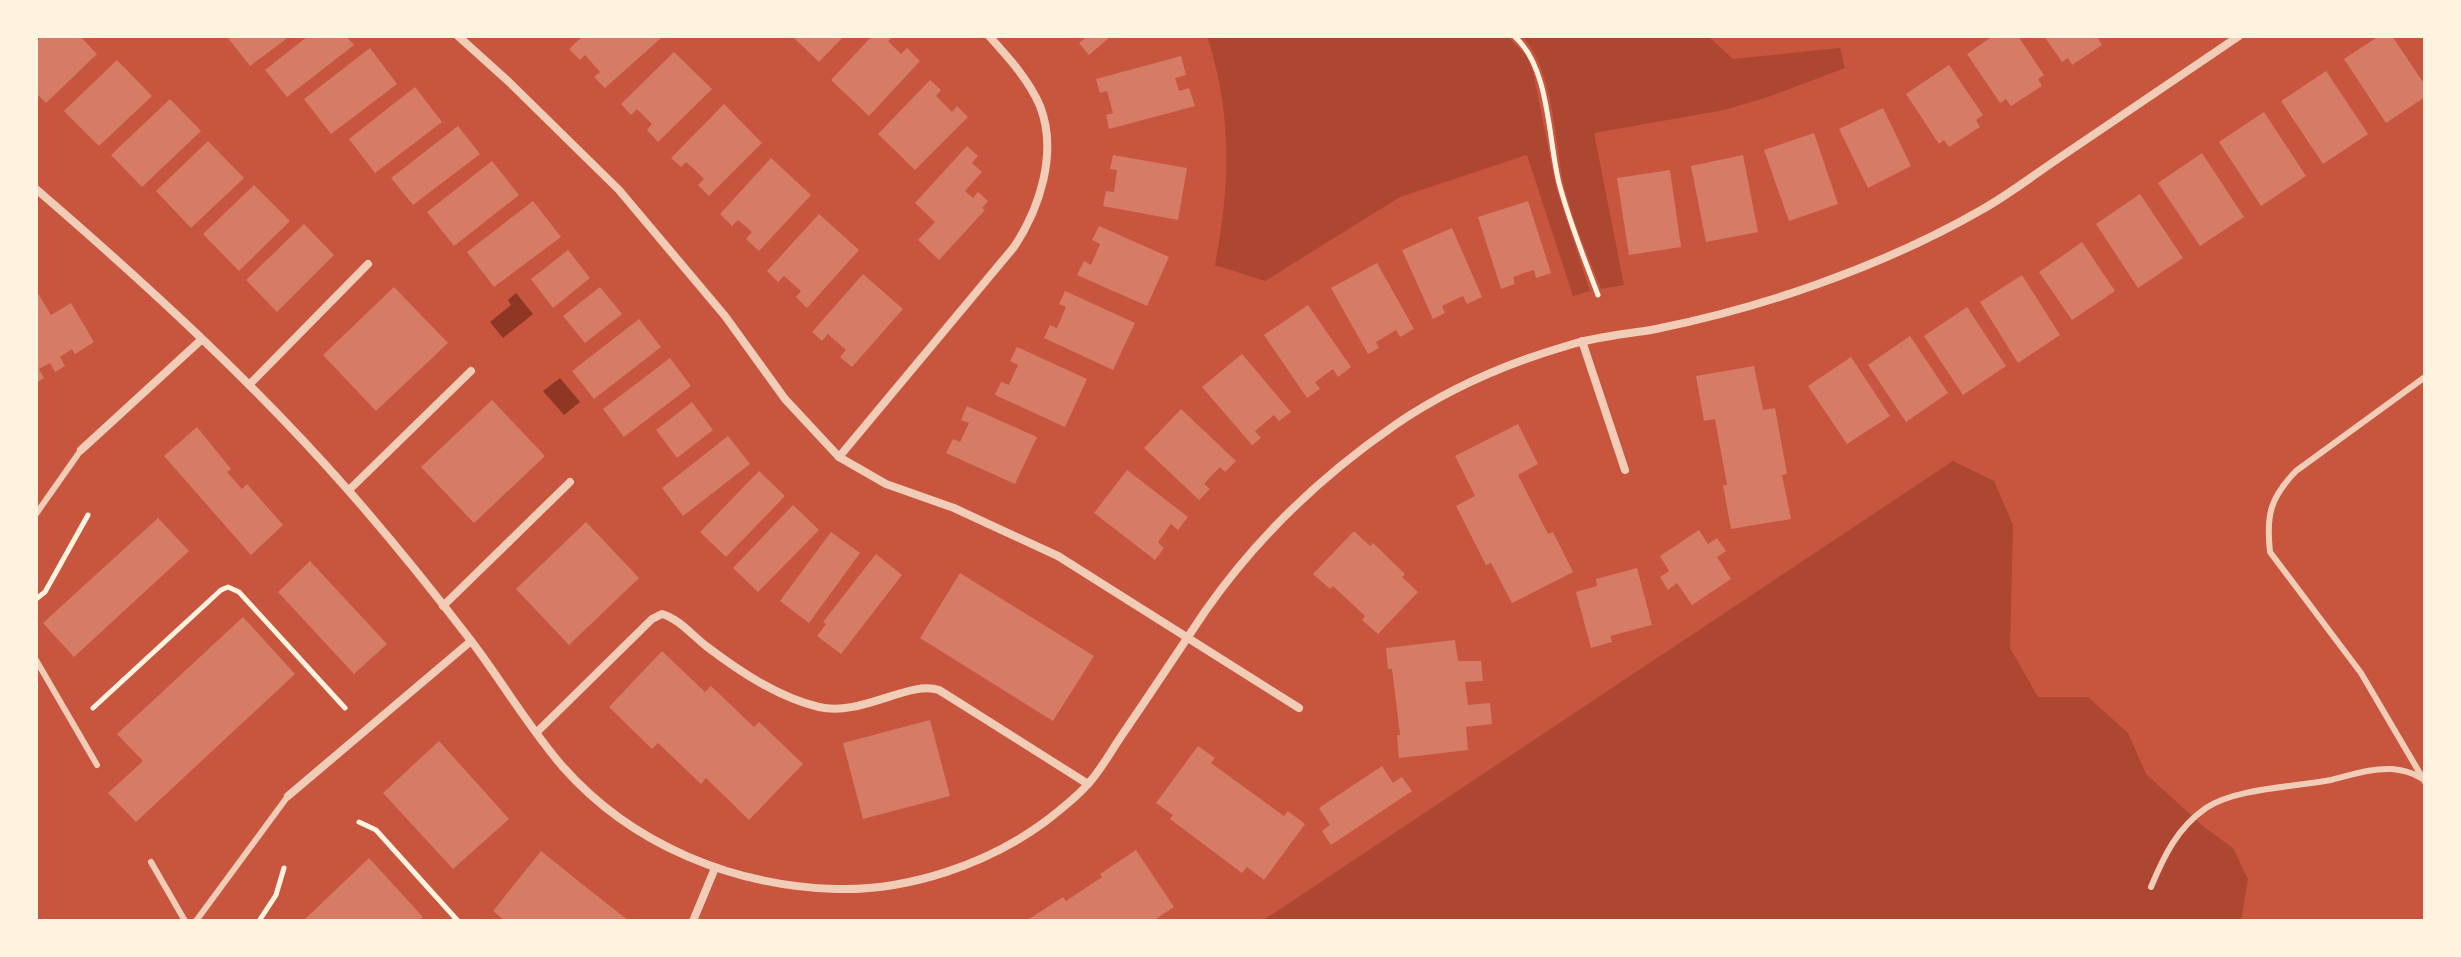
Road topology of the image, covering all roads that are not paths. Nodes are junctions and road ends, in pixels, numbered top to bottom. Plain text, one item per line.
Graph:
1 (458, 36) edge
2 (989, 36) edge
3 (2239, 36) edge
4 (36, 189) edge
5 (368, 264) dead end
6 (201, 340) junction
7 (1582, 341) junction
8 (471, 371) dead end
9 (2425, 377) edge
10 (249, 385) junction
11 (81, 450) joint
12 (839, 457) junction
13 (1625, 470) dead end
14 (570, 482) dead end
15 (349, 490) junction
16 (36, 514) edge
17 (443, 606) junction
18 (1189, 636) junction
19 (471, 641) junction
20 (36, 660) edge
21 (1299, 708) dead end
22 (537, 732) junction
23 (97, 765) dead end
24 (2424, 780) edge
25 (1088, 784) junction
26 (288, 796) joint
27 (151, 862) dead end
28 (715, 868) junction
29 (2151, 887) dead end
30 (185, 921) edge
31 (196, 921) edge
32 (693, 921) edge

1 - 12 street
2 - 12 street
3 - 7 street
4 - 6 street
5 - 10 street
6 - 10 street
6 - 11 street
7 - 13 street
7 - 18 street
8 - 15 street
9 - 24 lane
10 - 15 street
11 - 16 lane
12 - 18 street
14 - 17 street
15 - 17 street
17 - 19 street
18 - 21 street
18 - 25 street
19 - 22 street
19 - 26 street
20 - 23 lane
22 - 25 street
22 - 28 street
24 - 29 lane
25 - 28 street
26 - 31 lane
27 - 30 lane
28 - 32 street

